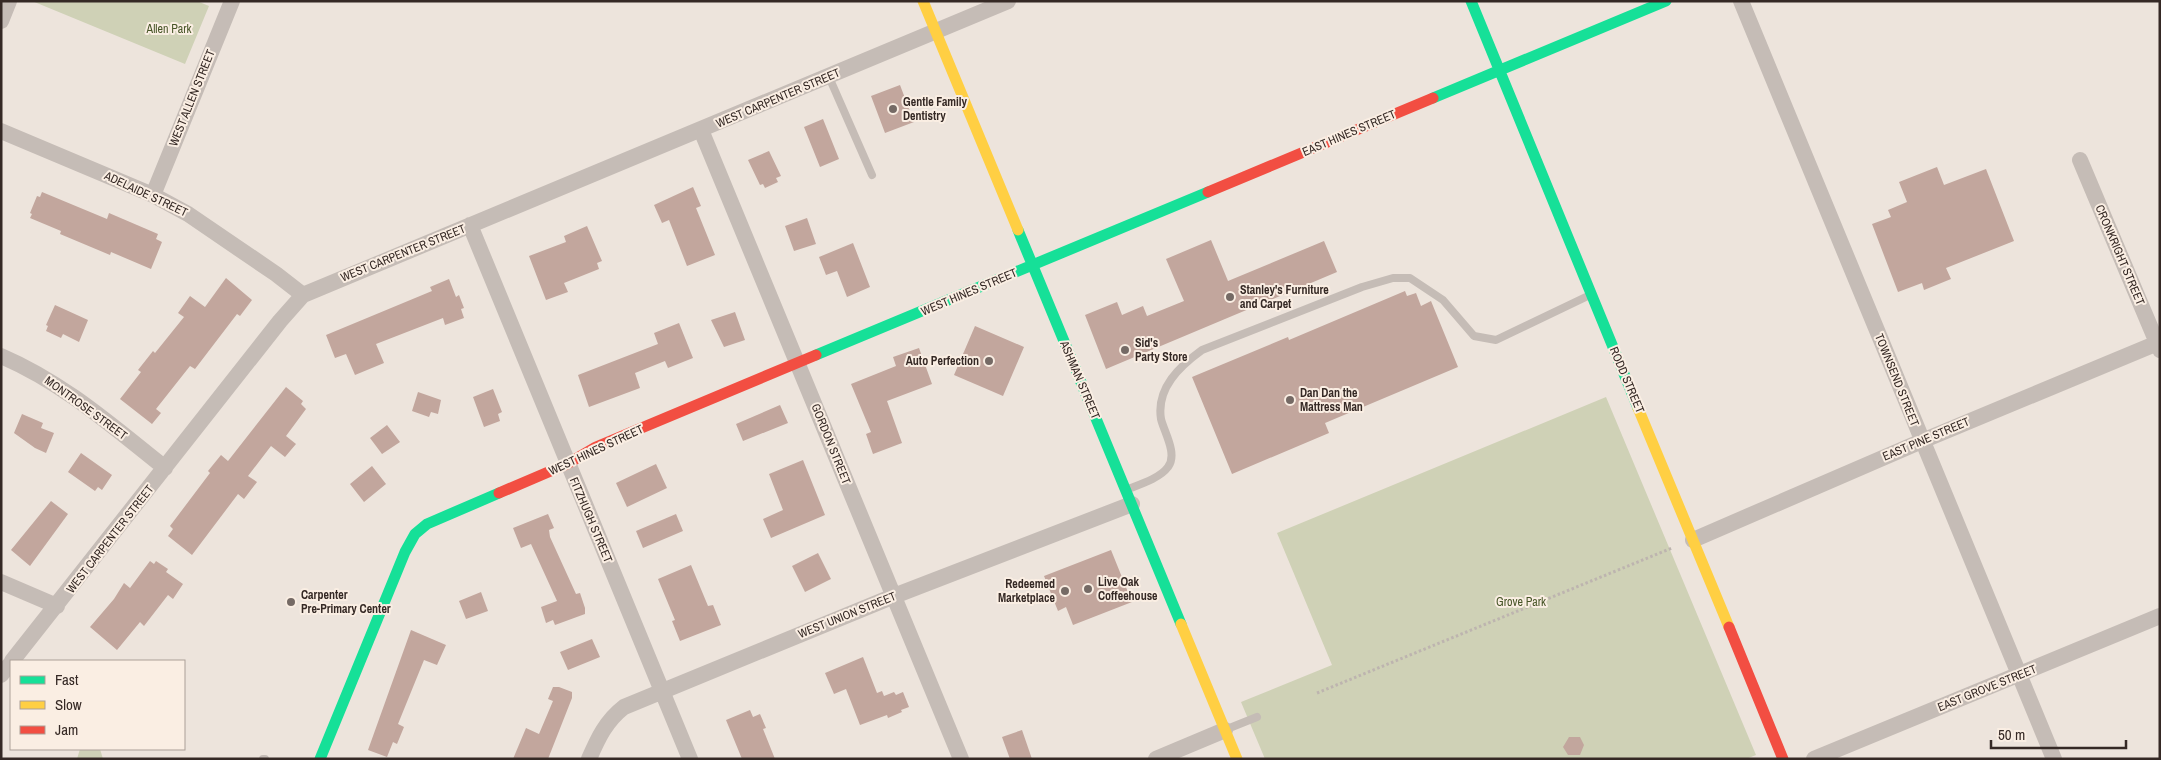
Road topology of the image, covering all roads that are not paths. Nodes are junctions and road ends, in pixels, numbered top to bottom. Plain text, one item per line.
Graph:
1 (9, 1) edge
2 (232, 1) edge
3 (923, 1) edge
4 (1008, 1) edge
5 (1471, 1) edge
6 (1666, 1) edge
7 (1741, 1) edge
8 (1, 21) edge
9 (936, 32) junction
10 (1499, 71) junction
11 (829, 77) junction
12 (701, 130) junction
13 (1, 131) edge
14 (2080, 160) dead end
15 (872, 175) dead end
16 (153, 195) junction
17 (470, 225) junction
18 (1033, 266) junction
19 (1592, 294) junction
20 (303, 295) junction
21 (2159, 345) edge
22 (1, 356) edge
23 (797, 364) junction
24 (1922, 441) junction
25 (567, 464) junction
26 (165, 468) junction
27 (1129, 497) junction
28 (1693, 540) junction
29 (1, 582) edge
30 (894, 596) junction
31 (58, 606) junction
32 (2160, 616) edge
33 (14, 660) edge
34 (10, 664) edge
35 (1, 675) edge
36 (2019, 676) junction
37 (662, 690) junction
38 (1257, 717) dead end
39 (1225, 730) junction
40 (320, 759) edge
41 (589, 759) edge
42 (690, 759) edge
43 (961, 759) edge
44 (1156, 759) edge
45 (1237, 759) edge
46 (1784, 759) edge
47 (1814, 759) edge
48 (2054, 759) edge

1 - 8 street
2 - 16 street, WEST ALLEN STREET
3 - 9 street, ASHMAN STREET
4 - 9 street, WEST CARPENTER STREET
5 - 10 street, RODD STREET
6 - 10 street, EAST HINES STREET
7 - 24 street, TOWNSEND STREET
9 - 11 street, WEST CARPENTER STREET
9 - 18 street, ASHMAN STREET
10 - 18 street, EAST HINES STREET
10 - 19 street, RODD STREET
11 - 12 street, WEST CARPENTER STREET
11 - 15 lane
12 - 17 street, WEST CARPENTER STREET
12 - 23 street, GORDON STREET
13 - 16 street, ADELAIDE STREET
14 - 21 street, CRONKRIGHT STREET
16 - 20 street, ADELAIDE STREET
17 - 20 street, WEST CARPENTER STREET
17 - 25 street, FITZHUGH STREET
18 - 23 street, WEST HINES STREET
18 - 27 street, ASHMAN STREET
19 - 27 lane
19 - 28 street, RODD STREET
20 - 26 street, WEST CARPENTER STREET
21 - 24 street, EAST PINE STREET
22 - 26 street, MONTROSE STREET
23 - 25 street, WEST HINES STREET
23 - 30 street, GORDON STREET
24 - 28 street, EAST PINE STREET
24 - 36 street, TOWNSEND STREET
25 - 37 street, FITZHUGH STREET
25 - 40 street, WEST HINES STREET
26 - 31 street, WEST CARPENTER STREET
27 - 30 street, WEST UNION STREET
27 - 39 street, ASHMAN STREET
28 - 46 street, RODD STREET
29 - 31 street
30 - 37 street, WEST UNION STREET
30 - 43 street, GORDON STREET
31 - 33 street, WEST CARPENTER STREET
32 - 36 street, EAST GROVE STREET
34 - 35 street, WEST CARPENTER STREET
36 - 47 street, EAST GROVE STREET
36 - 48 street, TOWNSEND STREET
37 - 41 street, WEST UNION STREET
37 - 42 street, FITZHUGH STREET
38 - 39 lane
39 - 44 street
39 - 45 street, ASHMAN STREET

